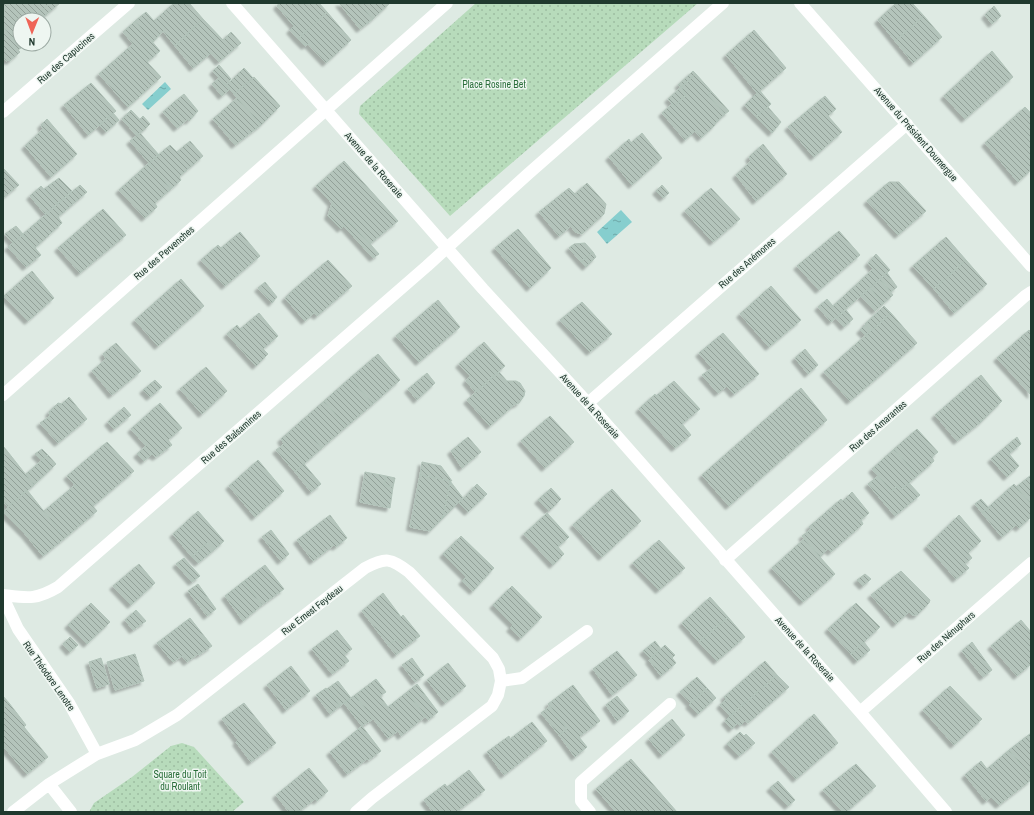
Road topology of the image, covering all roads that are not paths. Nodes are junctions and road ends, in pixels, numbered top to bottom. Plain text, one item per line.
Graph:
1 (129, 3) edge
2 (232, 3) edge
3 (447, 3) edge
4 (724, 3) edge
5 (800, 3) edge
6 (325, 111) junction
7 (3, 112) edge
8 (907, 124) junction
9 (447, 248) junction
10 (1031, 266) edge
11 (1031, 292) edge
12 (3, 395) edge
13 (588, 403) junction
14 (725, 560) junction
15 (1031, 562) edge
16 (3, 596) edge
17 (587, 631) dead end
18 (501, 681) junction
19 (670, 704) dead end
20 (860, 712) junction
21 (97, 754) junction
22 (49, 784) junction
23 (12, 812) edge
24 (71, 812) edge
25 (356, 812) edge
26 (590, 812) edge
27 (946, 812) edge

1 - 7 street, Rue des Capucines
2 - 6 street, Avenue de la Roseraie
3 - 6 street
4 - 9 street
5 - 8 street, Avenue du Président Doumergue
6 - 9 street, Avenue de la Roseraie
6 - 12 street, Rue des Pervenches
8 - 10 street, Avenue du Président Doumergue
8 - 13 street, Rue des Anémones
9 - 13 street, Avenue de la Roseraie
9 - 16 street, Rue des Balsamines
11 - 14 street, Rue des Amarantes
13 - 14 street, Avenue de la Roseraie
14 - 20 street, Avenue de la Roseraie
15 - 20 street, Rue des Nénuphars
16 - 21 street, Rue Théodore Lenotre
17 - 18 street
18 - 21 street, Rue Ernest Feydeau
18 - 25 street
19 - 26 street
20 - 27 street, Avenue de la Roseraie
21 - 22 street, Rue Ernest Feydeau
22 - 23 street, Rue Ernest Feydeau
22 - 24 street

